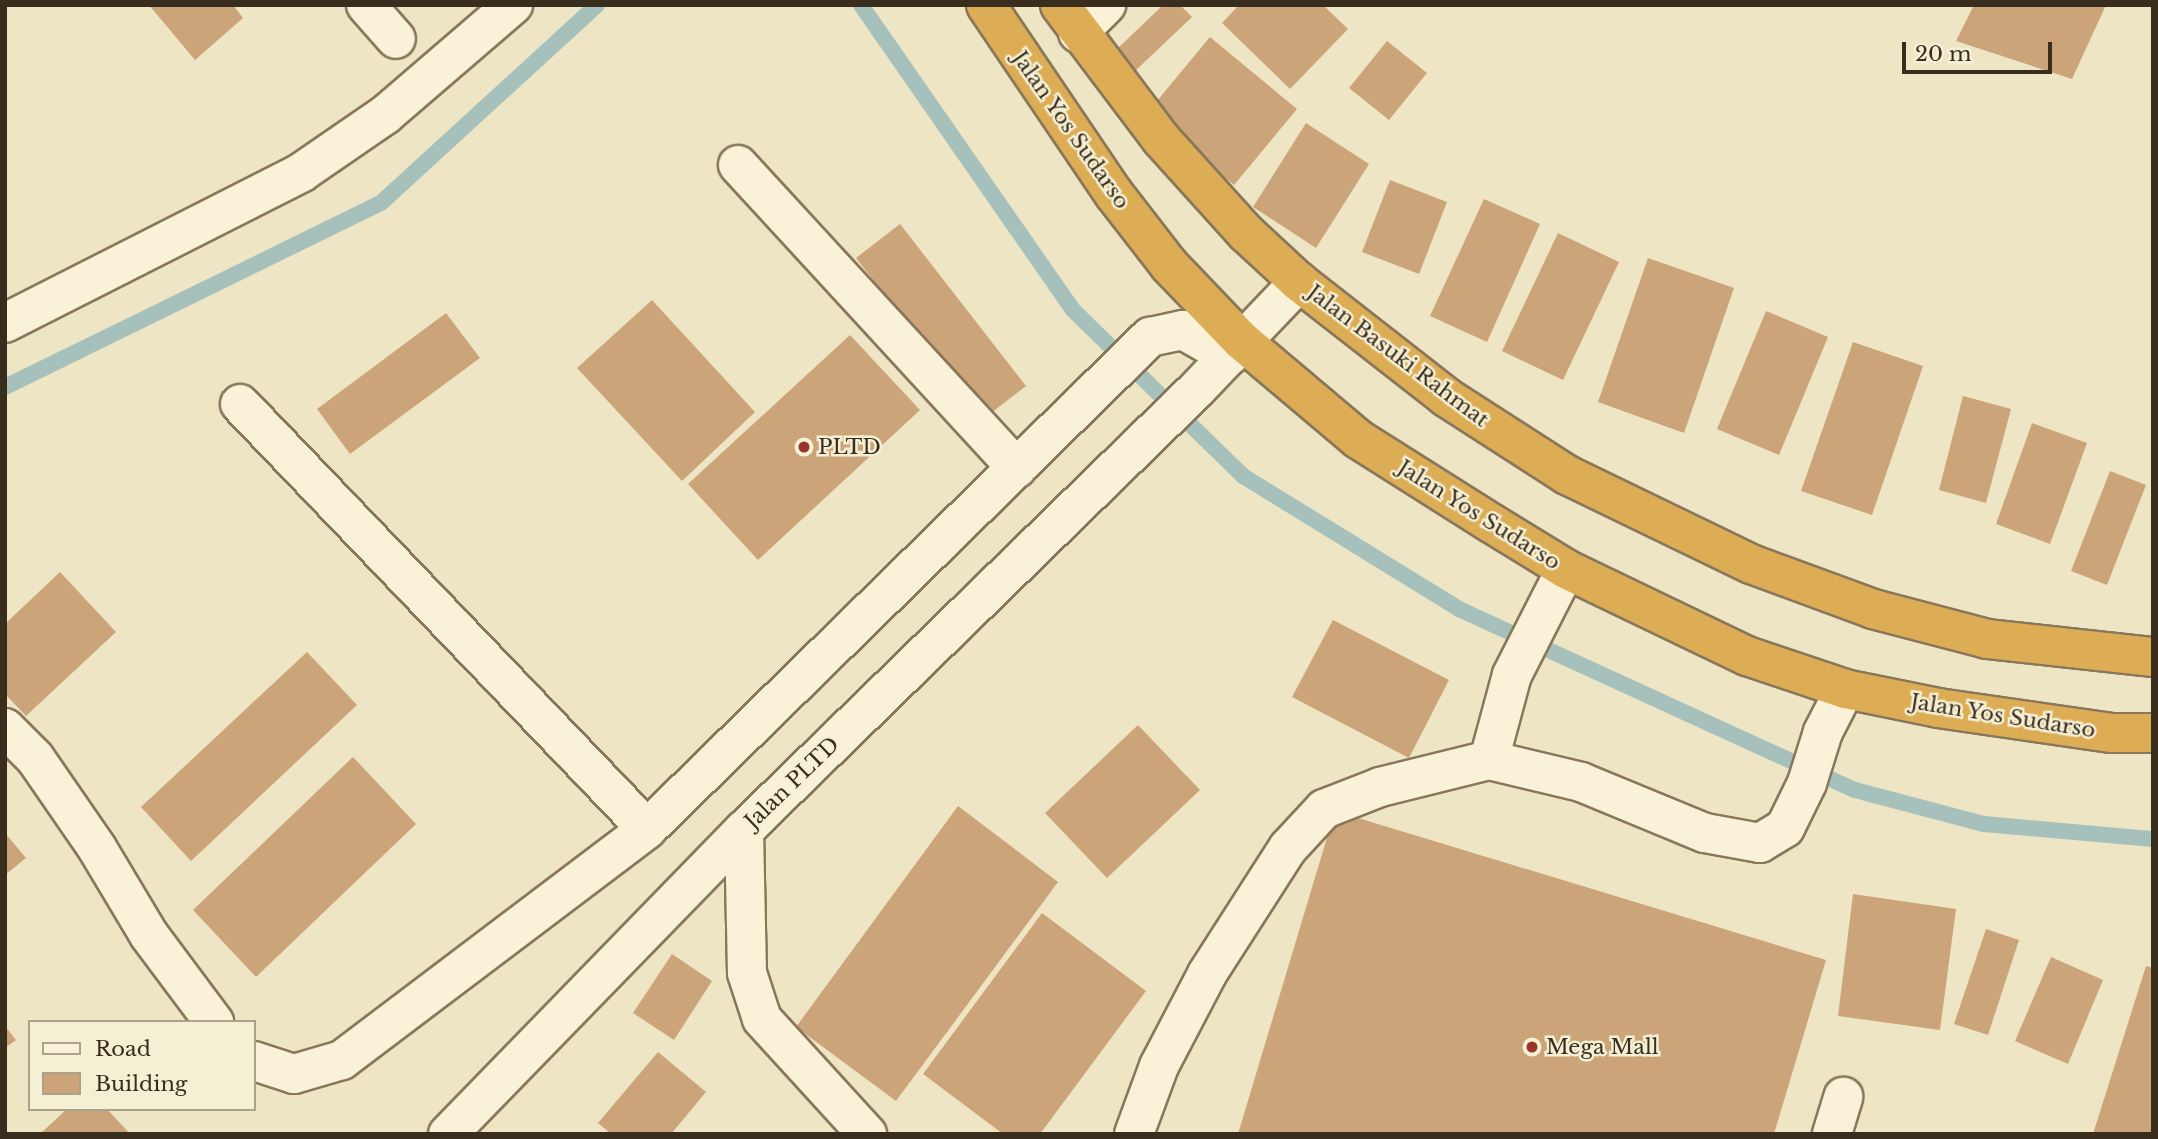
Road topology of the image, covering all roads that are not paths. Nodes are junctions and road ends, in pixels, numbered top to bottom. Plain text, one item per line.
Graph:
1 (366, 5) edge
2 (513, 5) edge
3 (986, 5) edge
4 (1106, 5) edge
5 (1069, 19) edge
6 (396, 39) dead end
7 (738, 165) dead end
8 (1298, 282) junction
9 (5, 323) edge
10 (1236, 349) junction
11 (240, 404) dead end
12 (1017, 468) junction
13 (1566, 569) junction
14 (2153, 657) edge
15 (1845, 689) junction
16 (5, 728) edge
17 (2153, 733) edge
18 (1489, 760) junction
19 (647, 829) junction
20 (744, 830) junction
21 (213, 1020) edge
22 (256, 1061) edge
23 (1843, 1097) dead end
24 (448, 1134) edge
25 (867, 1134) edge
26 (1134, 1134) edge
27 (1832, 1134) edge

1 - 6 street
2 - 9 street
3 - 10 highway, Jalan Yos Sudarso
4 - 5 street
5 - 8 highway, Jalan Basuki Rahmat
7 - 12 street
8 - 10 street, Jalan PLTD
8 - 14 highway, Jalan Basuki Rahmat
10 - 12 street
10 - 13 highway, Jalan Yos Sudarso
10 - 20 street, Jalan PLTD
11 - 19 street
12 - 19 street
13 - 15 highway, Jalan Yos Sudarso
13 - 18 street
15 - 17 highway, Jalan Yos Sudarso
15 - 18 street
16 - 21 street
18 - 26 street
19 - 22 street
20 - 24 street, Jalan PLTD
20 - 25 street
23 - 27 street

